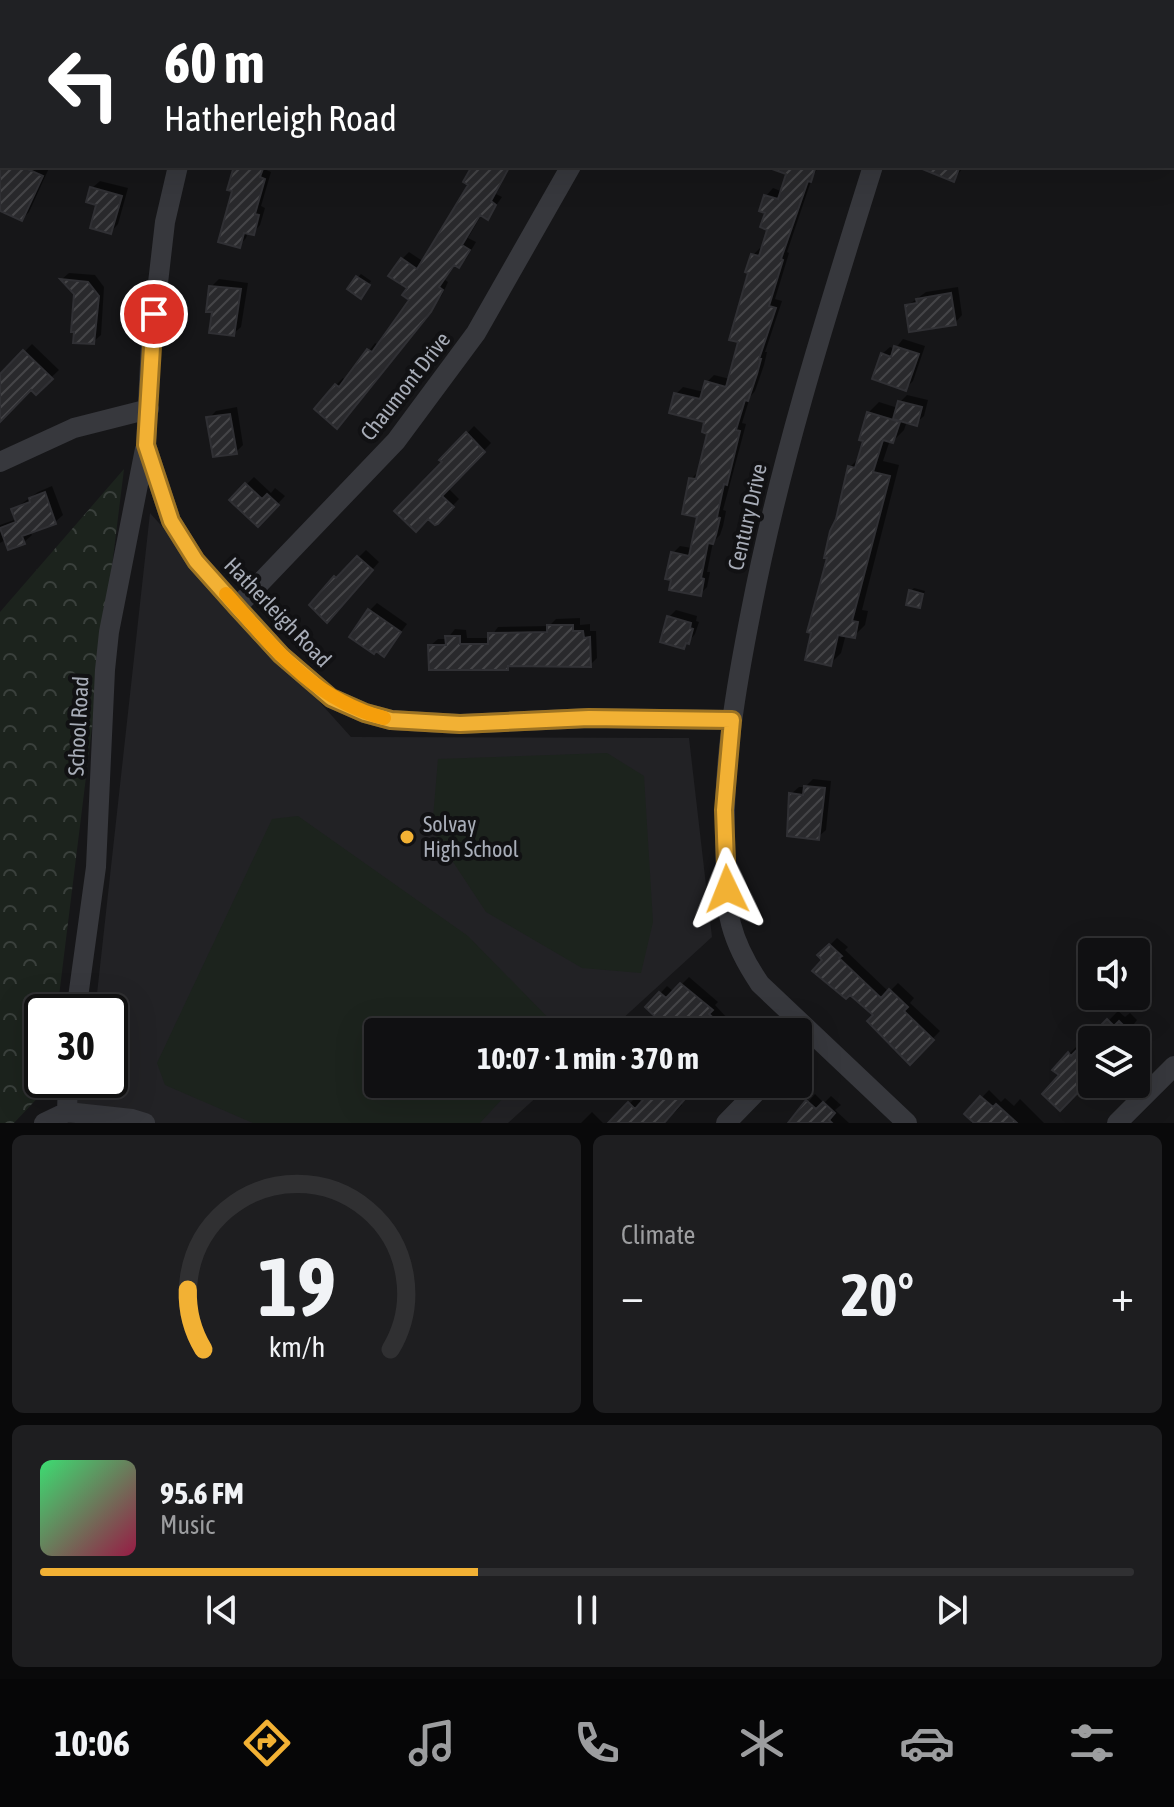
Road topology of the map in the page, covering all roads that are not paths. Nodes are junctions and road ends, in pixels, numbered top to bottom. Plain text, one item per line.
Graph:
1 (178, 168) edge
2 (570, 168) edge
3 (872, 168) edge
4 (149, 409) junction
5 (146, 445) junction
6 (0, 462) edge
7 (237, 607) junction
8 (732, 720) junction
9 (78, 994) edge
10 (786, 1018) edge
11 (812, 1048) edge
12 (1174, 1066) edge
13 (67, 1098) edge
14 (750, 1098) edge
15 (67, 1112) junction
16 (44, 1123) edge
17 (145, 1123) edge
18 (726, 1123) edge
19 (907, 1123) edge
20 (1117, 1123) edge

1 - 4 street, Hatherleigh Road
2 - 7 street, Chaumont Drive
3 - 8 street, Century Drive
4 - 5 street, Hatherleigh Road
4 - 6 street
5 - 7 street, Hatherleigh Road
5 - 9 street, School Road
7 - 8 street, Hatherleigh Road
8 - 10 street, Century Drive
11 - 19 street, Century Drive
12 - 20 street
13 - 15 street
14 - 18 street
15 - 16 street
15 - 17 street

